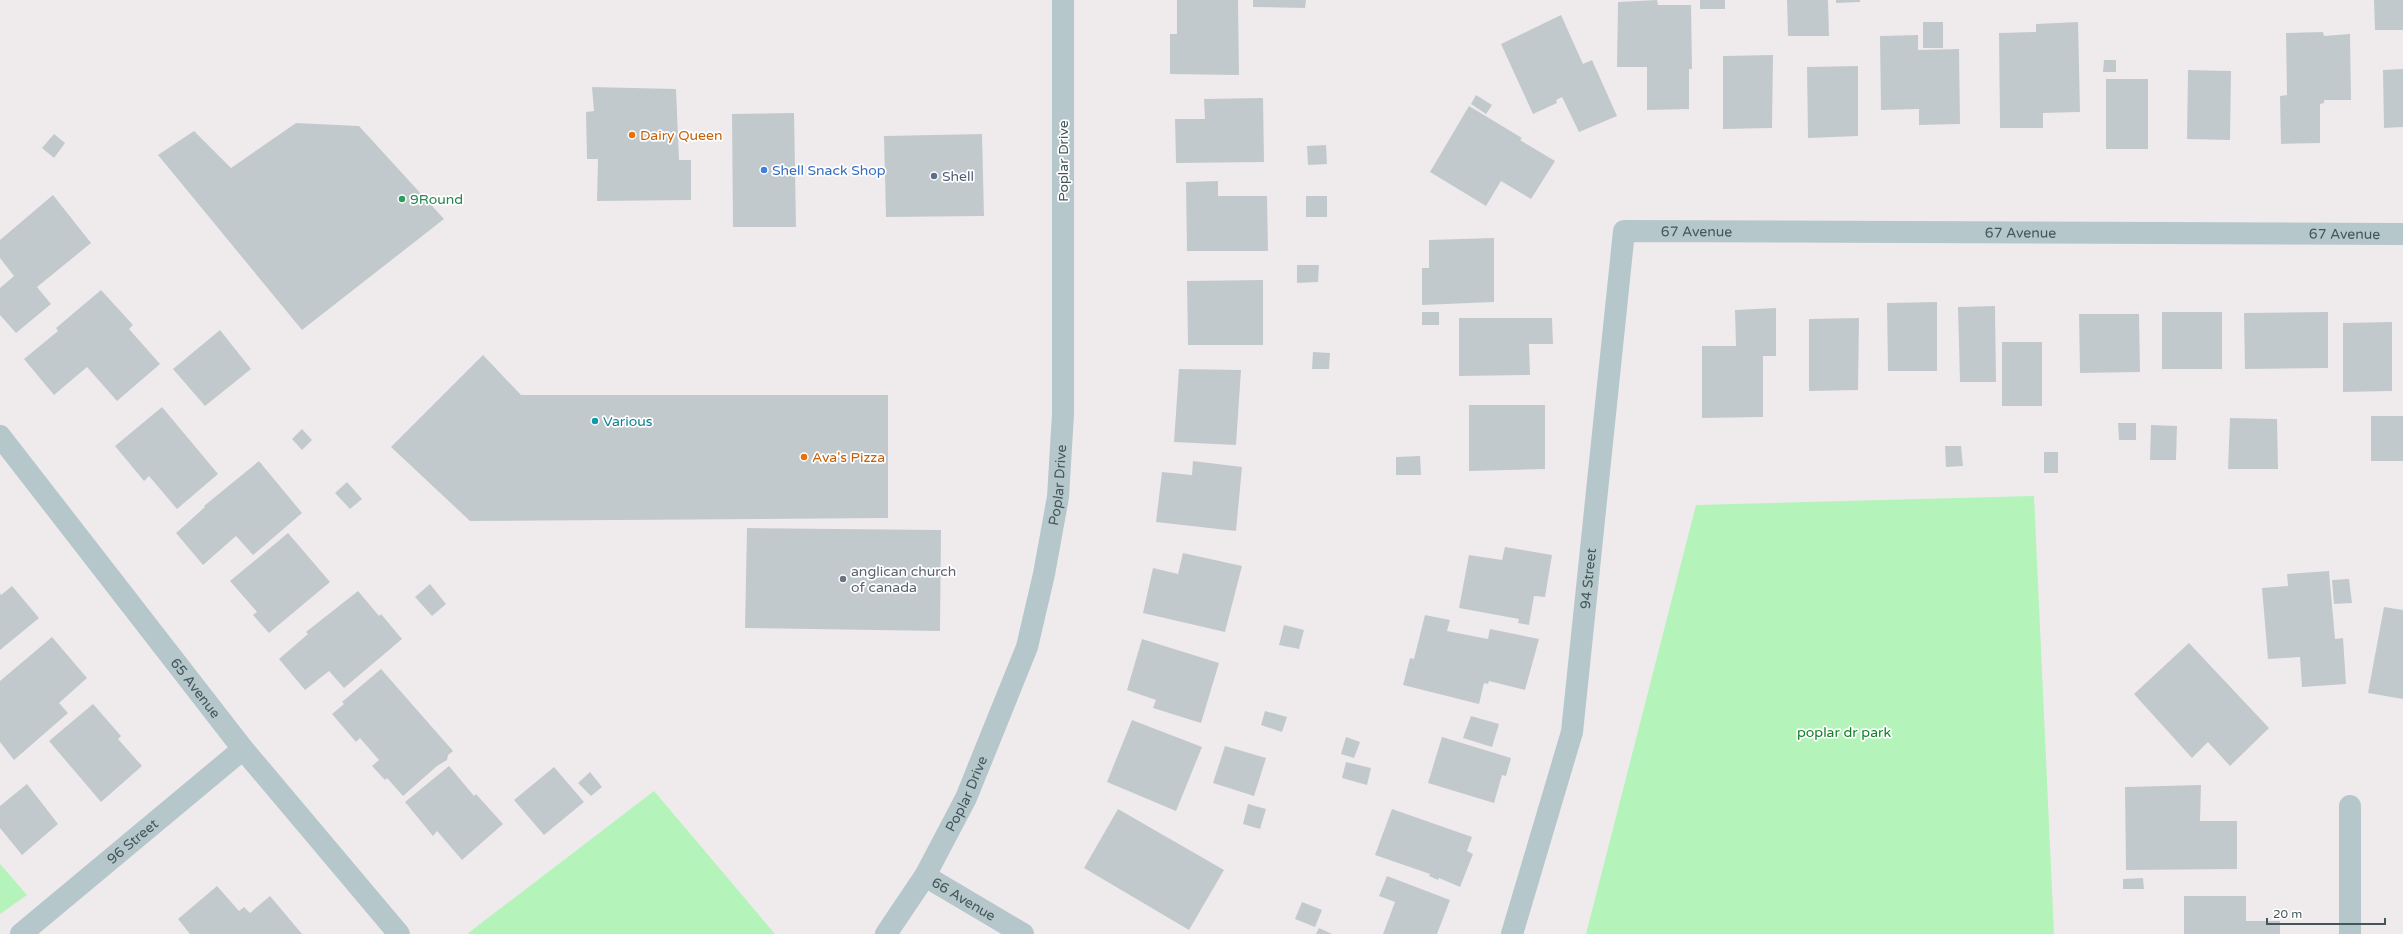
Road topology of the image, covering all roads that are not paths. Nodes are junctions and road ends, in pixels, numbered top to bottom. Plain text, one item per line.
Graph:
1 (1063, 0) edge
2 (1639, 231) joint
3 (2403, 234) edge
4 (0, 436) edge
5 (243, 749) junction
6 (2350, 806) dead end
7 (924, 876) junction
8 (21, 934) edge
9 (399, 934) edge
10 (886, 934) edge
11 (1023, 934) edge
12 (1512, 934) edge
13 (2350, 934) edge

1 - 7 street, Poplar Drive
2 - 3 street, 67 Avenue
2 - 12 street, 94 Street
4 - 5 street, 65 Avenue
5 - 8 street, 96 Street
5 - 9 street, 65 Avenue
6 - 13 street
7 - 10 street, Poplar Drive
7 - 11 street, 66 Avenue

